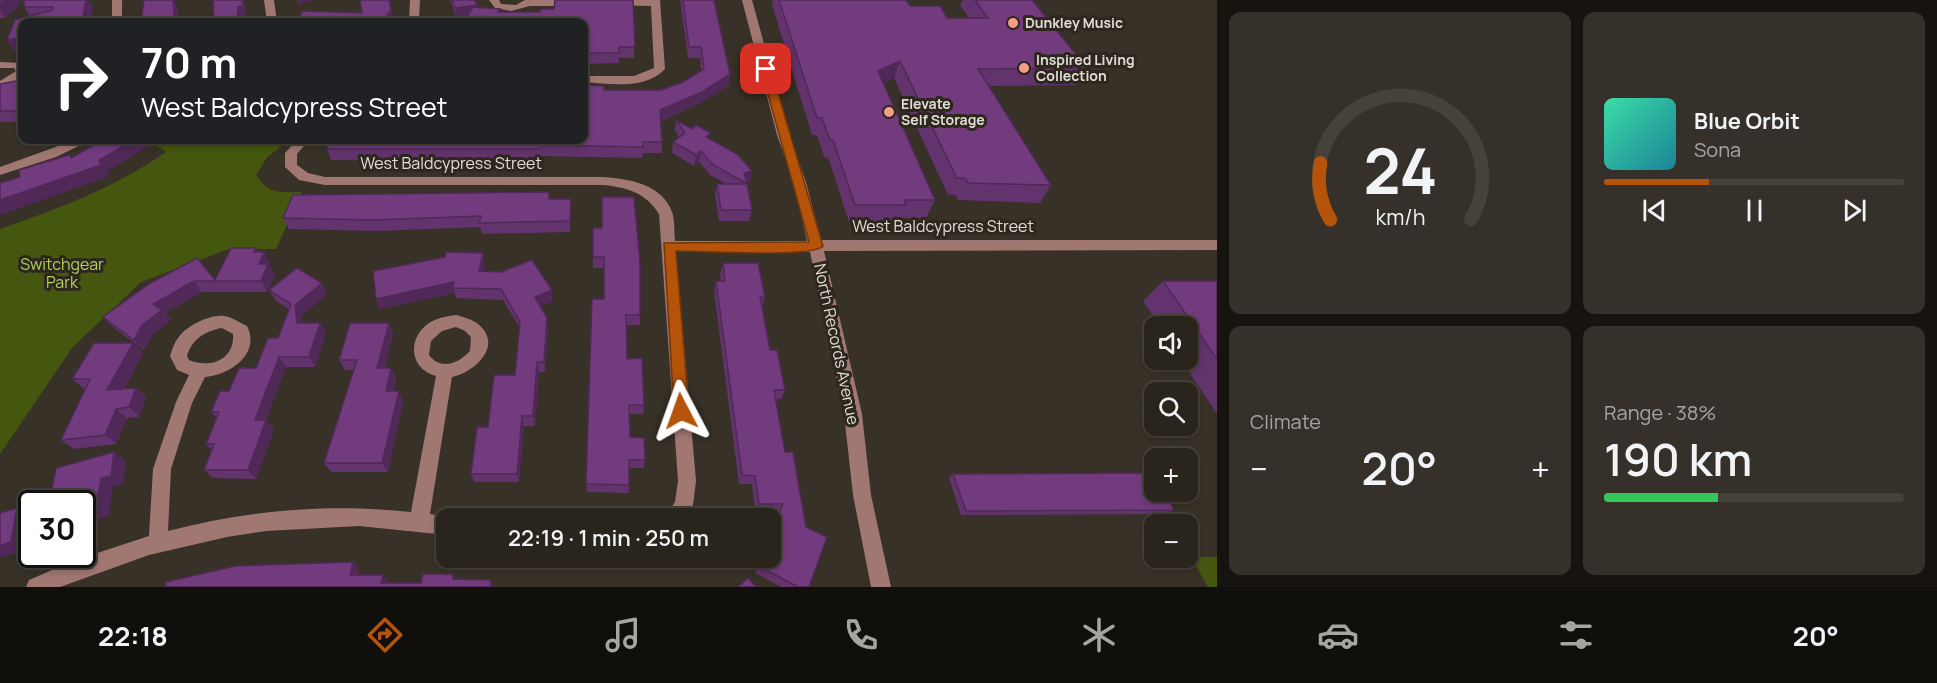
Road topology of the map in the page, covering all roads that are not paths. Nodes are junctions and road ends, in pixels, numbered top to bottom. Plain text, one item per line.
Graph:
1 (117, 0) edge
2 (269, 0) edge
3 (415, 0) edge
4 (494, 0) edge
5 (747, 0) edge
6 (529, 2) edge
7 (655, 2) edge
8 (587, 3) edge
9 (598, 3) edge
10 (117, 18) edge
11 (272, 18) edge
12 (414, 18) edge
13 (0, 65) edge
14 (18, 66) edge
15 (18, 75) edge
16 (588, 79) edge
17 (0, 85) edge
18 (76, 144) edge
19 (299, 144) edge
20 (0, 171) edge
21 (1217, 244) edge
22 (669, 246) junction
23 (816, 246) junction
24 (445, 371) dead end
25 (199, 372) dead end
26 (682, 508) edge
27 (419, 522) junction
28 (436, 524) edge
29 (158, 543) junction
30 (36, 587) edge
31 (880, 587) edge

1 - 10 street
2 - 11 street
3 - 12 street
4 - 6 street
5 - 23 street, North Records Avenue
6 - 8 street
7 - 9 street
7 - 16 street
13 - 14 street
15 - 17 street
18 - 20 street
19 - 22 street, West Baldcypress Street
21 - 23 street, West Baldcypress Street
22 - 23 street, West Baldcypress Street
22 - 26 street
23 - 31 street, North Records Avenue
24 - 27 street
25 - 29 street
27 - 28 street
27 - 29 street
29 - 30 street

